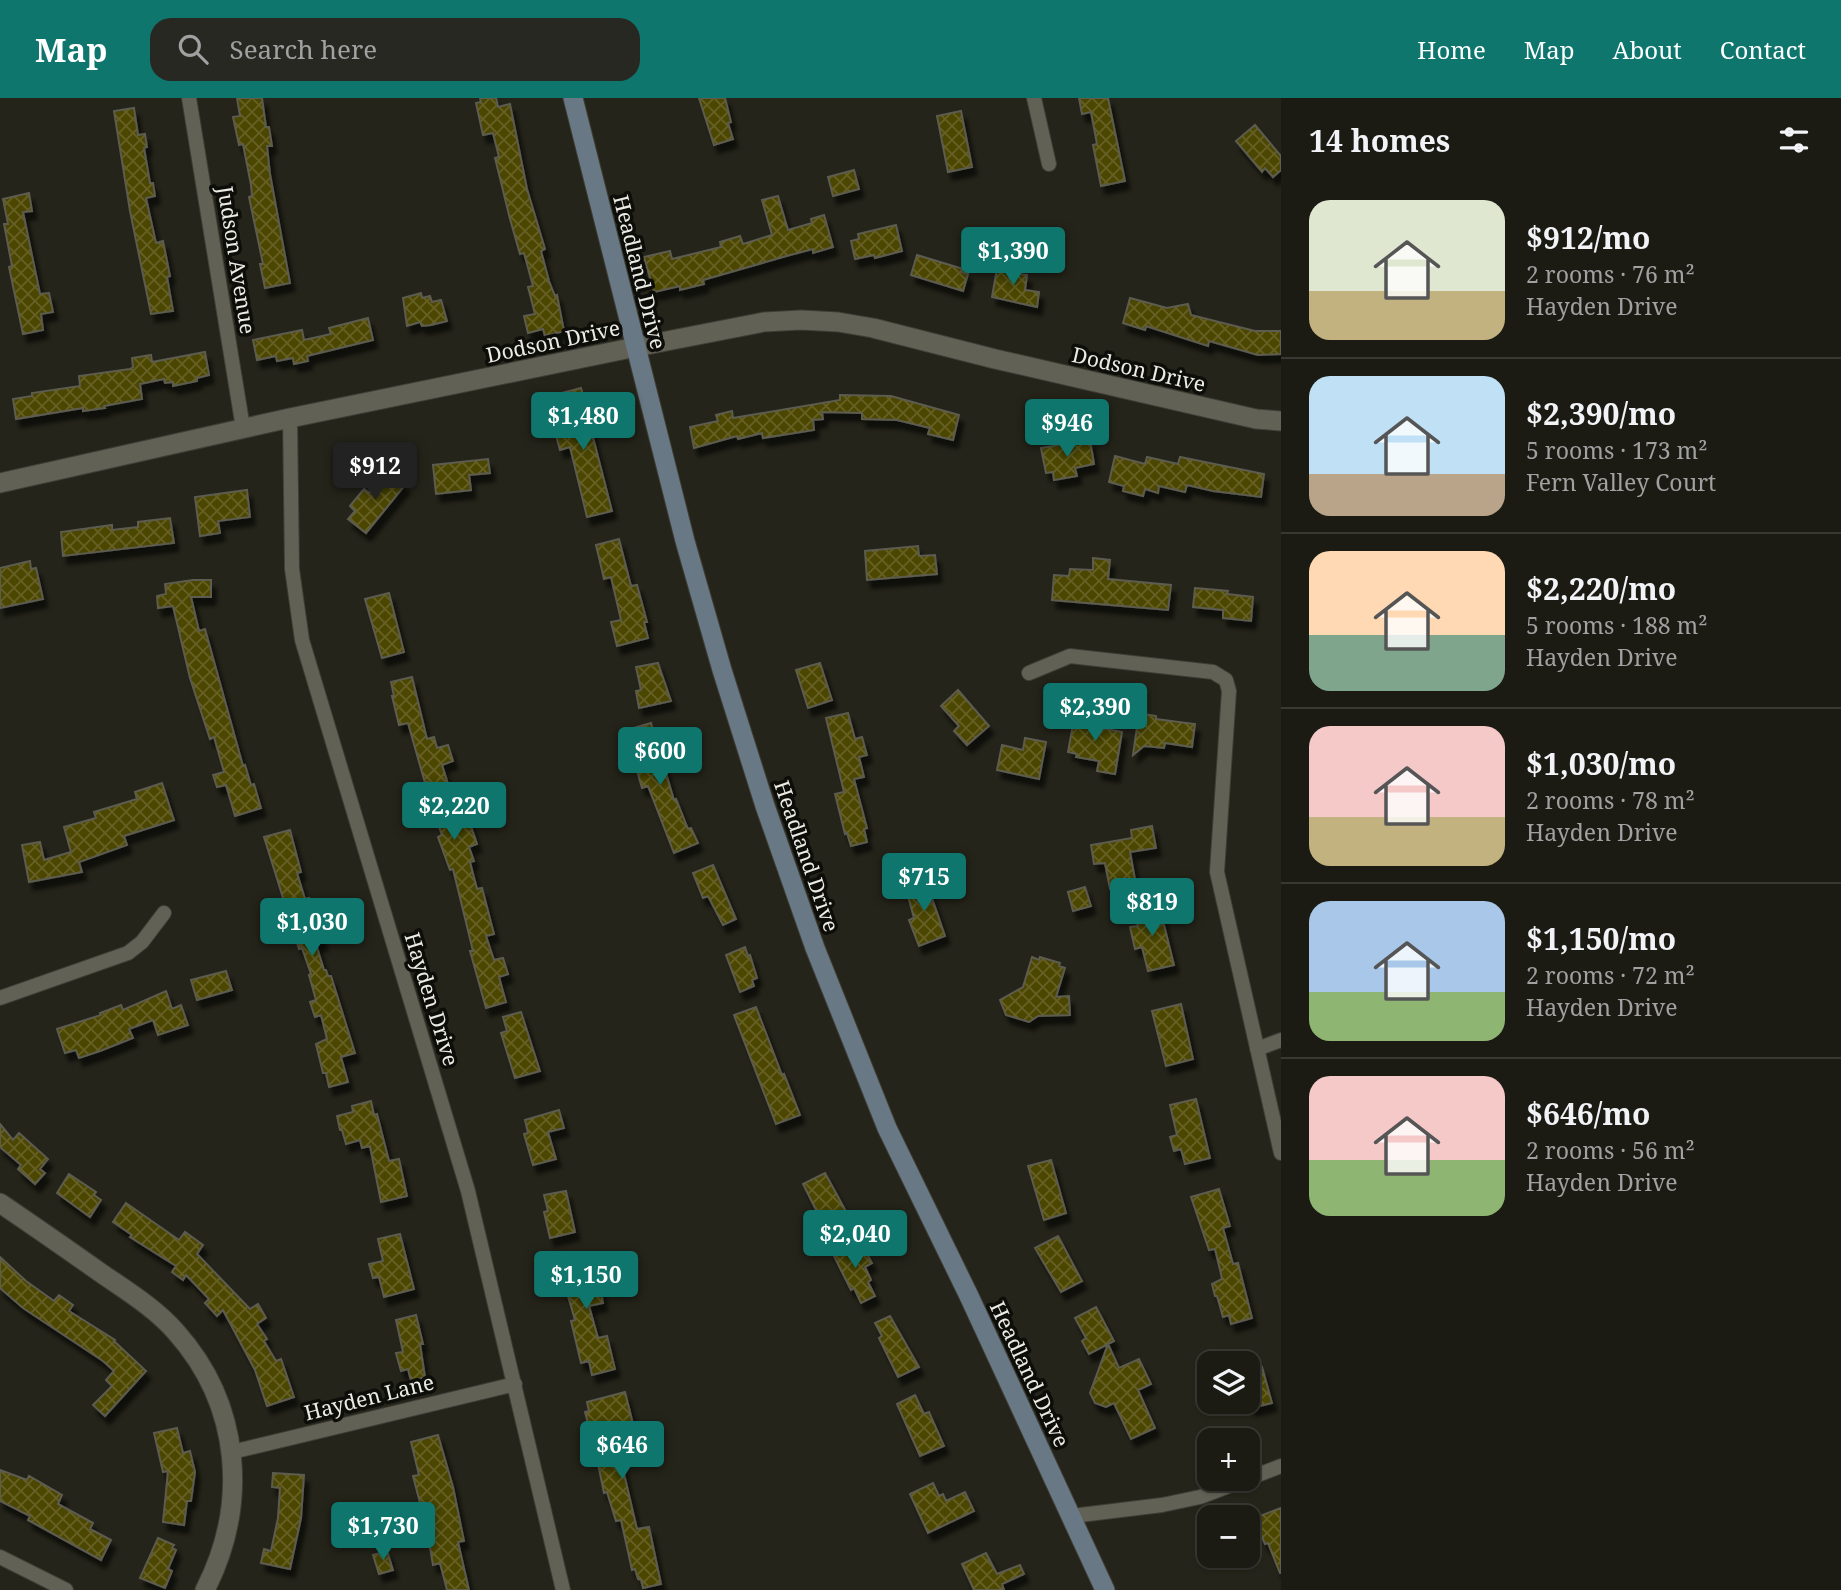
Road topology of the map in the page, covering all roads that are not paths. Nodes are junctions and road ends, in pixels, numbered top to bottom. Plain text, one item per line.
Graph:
1 (189, 98) edge
2 (573, 98) edge
3 (1034, 98) edge
4 (1049, 164) dead end
5 (636, 347) junction
6 (290, 418) junction
7 (1281, 421) edge
8 (243, 428) junction
9 (0, 480) edge
10 (1028, 673) dead end
11 (164, 913) dead end
12 (0, 998) edge
13 (1281, 1040) edge
14 (1257, 1049) junction
15 (1281, 1153) edge
16 (0, 1203) edge
17 (515, 1384) junction
18 (232, 1452) junction
19 (1281, 1466) edge
20 (1072, 1516) junction
21 (0, 1557) edge
22 (66, 1590) edge
23 (205, 1590) edge
24 (564, 1590) edge
25 (1105, 1590) edge

1 - 8 street, Judson Avenue
2 - 5 main road, Headland Drive
3 - 4 street
5 - 6 street, Dodson Drive
5 - 7 street, Dodson Drive
5 - 20 main road, Headland Drive
6 - 8 street, Dodson Drive
6 - 17 street, Hayden Drive
8 - 9 street, Dodson Drive
10 - 14 street
11 - 12 street
13 - 14 street
14 - 15 street
16 - 18 street
17 - 18 street, Hayden Lane
17 - 24 street, Hayden Drive
18 - 23 street
19 - 20 street
20 - 25 main road, Headland Drive
21 - 22 street

